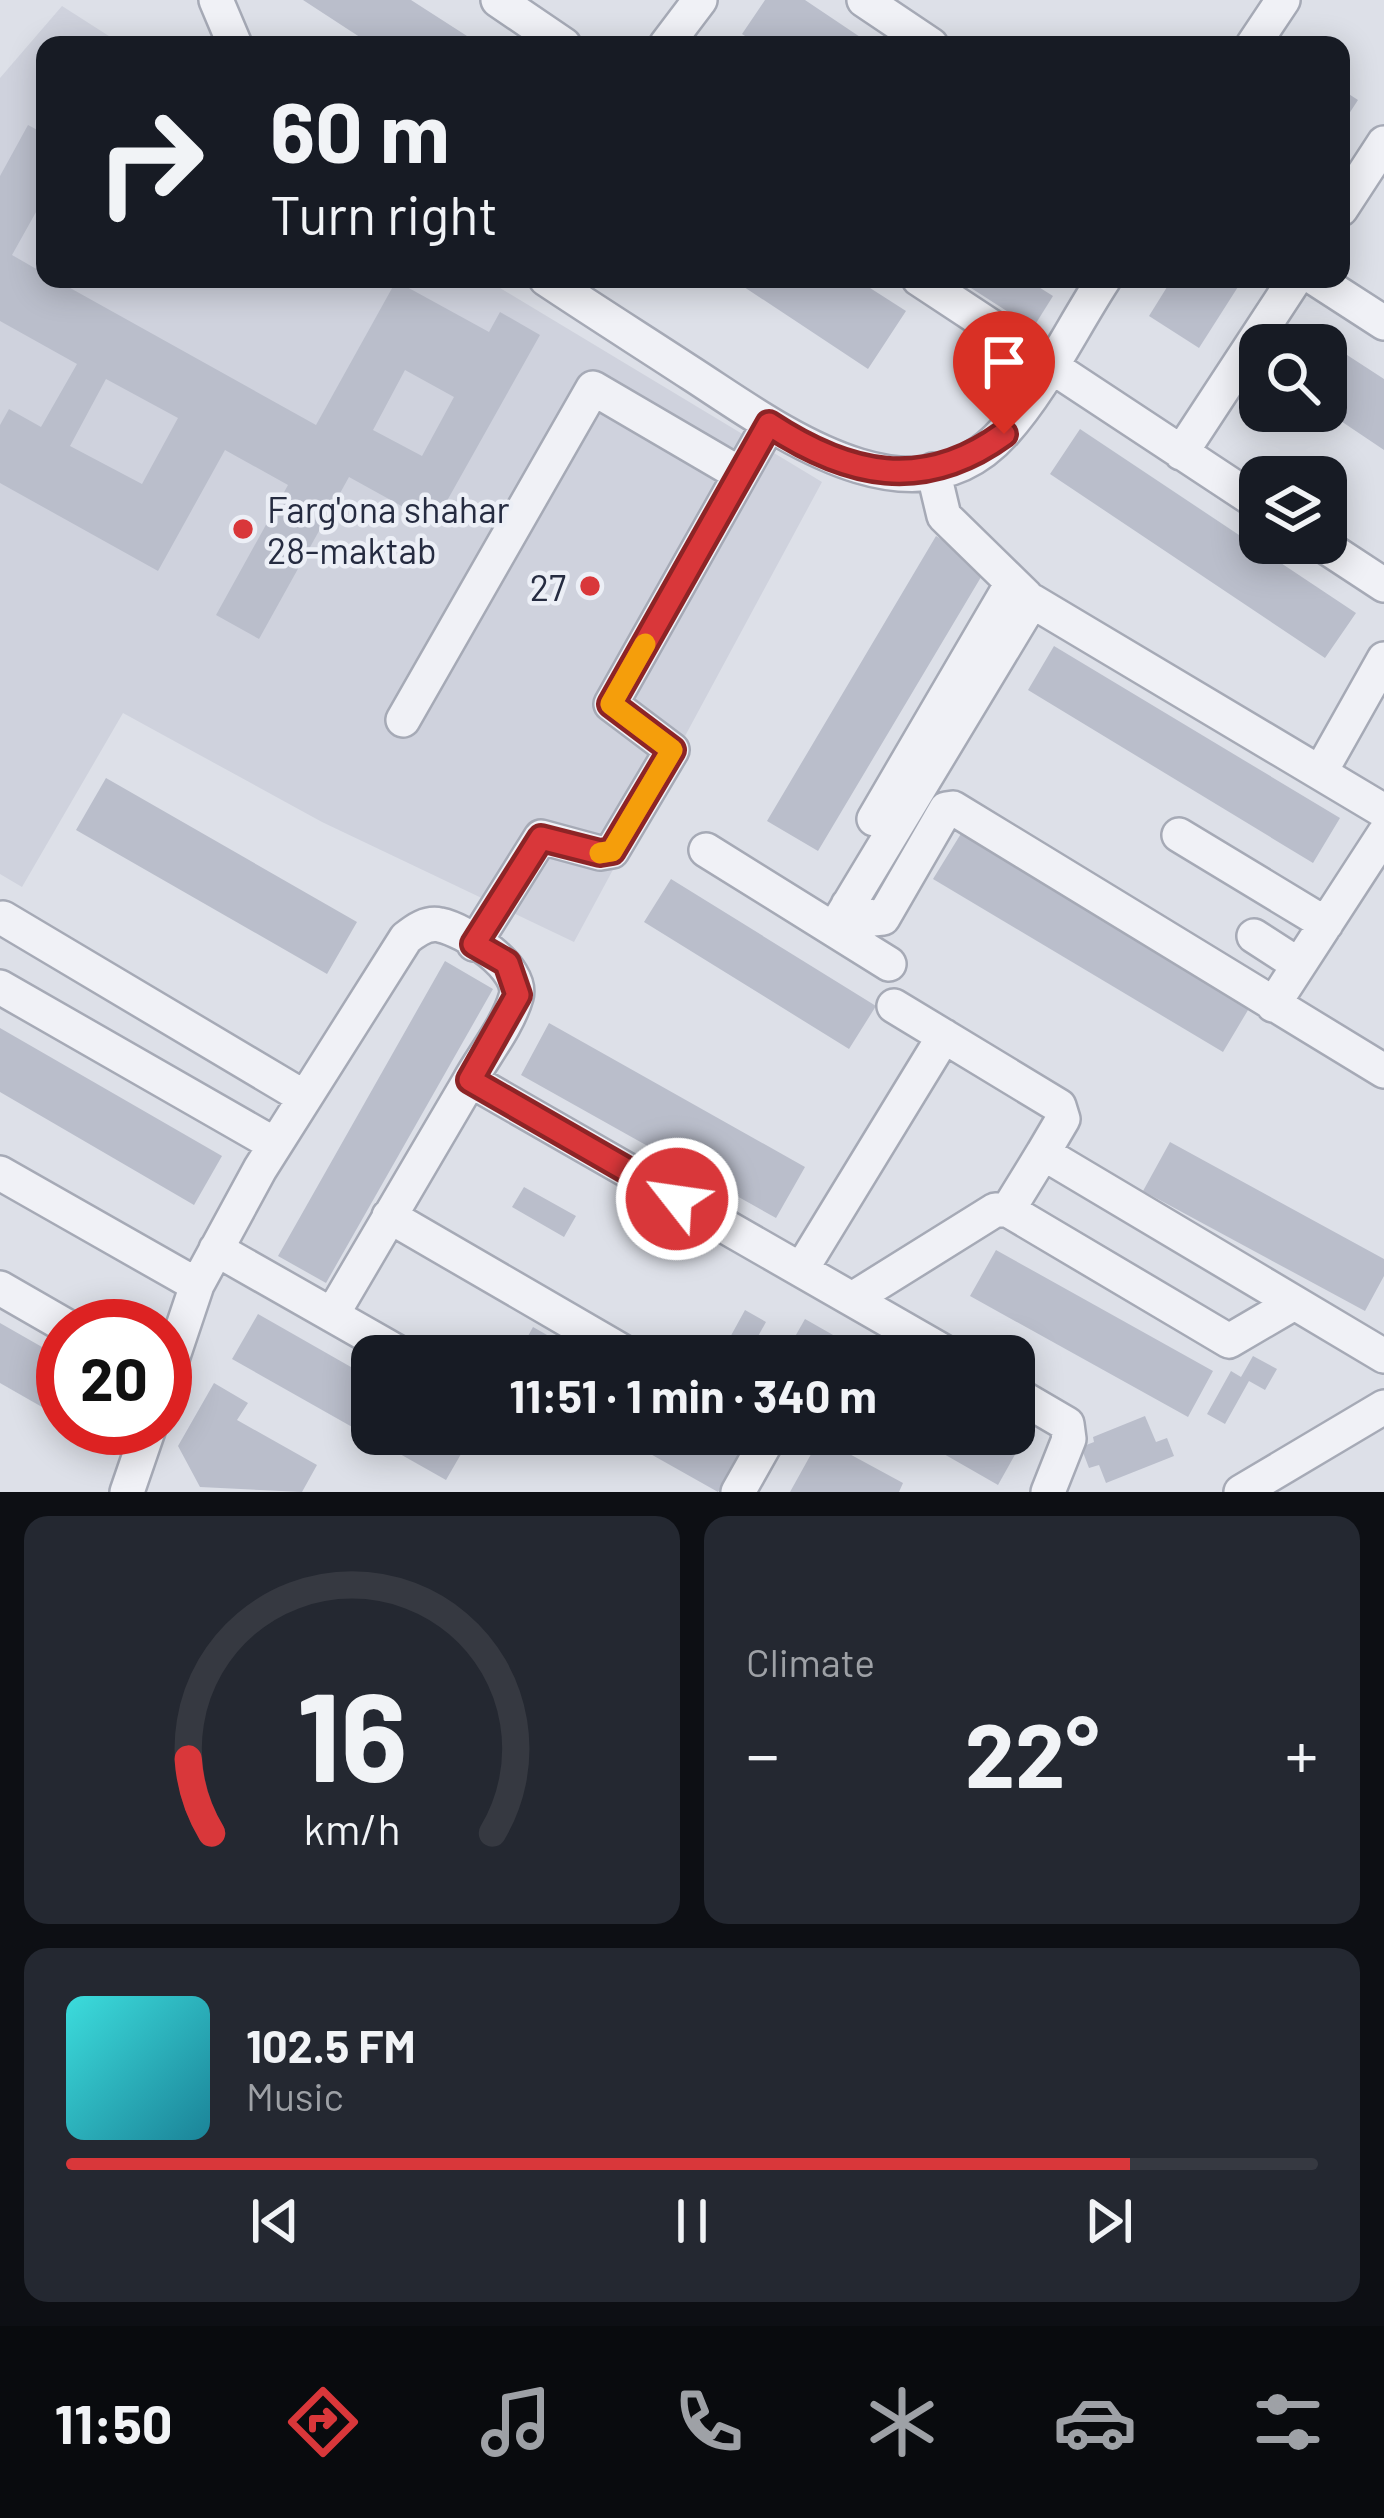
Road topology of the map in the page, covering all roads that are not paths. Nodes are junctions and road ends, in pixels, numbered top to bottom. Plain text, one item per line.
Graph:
1 (216, 0) edge
2 (498, 0) edge
3 (700, 0) edge
4 (864, 0) edge
5 (1271, 4) edge
6 (231, 36) edge
7 (551, 36) edge
8 (673, 36) edge
9 (918, 36) edge
10 (1257, 36) edge
11 (1384, 143) edge
12 (1350, 194) edge
13 (560, 288) edge
14 (933, 288) edge
15 (1098, 288) edge
16 (1289, 288) edge
17 (1330, 288) edge
18 (1384, 323) edge
19 (1049, 364) junction
20 (769, 424) junction
21 (1181, 453) junction
22 (933, 470) junction
23 (740, 474) junction
24 (1239, 490) edge
25 (1347, 561) edge
26 (1384, 585) edge
27 (1022, 592) junction
28 (1384, 659) edge
29 (404, 720) dead end
30 (1321, 771) junction
31 (1384, 811) edge
32 (1384, 834) edge
33 (1179, 835) dead end
34 (706, 850) dead end
35 (3, 918) dead end
36 (833, 918) junction
37 (1326, 924) junction
38 (1254, 935) dead end
39 (474, 944) junction
40 (890, 964) dead end
41 (1299, 965) junction
42 (0, 987) edge
43 (1273, 1005) junction
44 (894, 1006) dead end
45 (944, 1036) junction
46 (1384, 1071) edge
47 (470, 1080) junction
48 (302, 1096) junction
49 (274, 1144) junction
50 (1043, 1153) junction
51 (0, 1173) edge
52 (1009, 1210) junction
53 (389, 1216) junction
54 (216, 1249) junction
55 (801, 1270) junction
56 (197, 1285) junction
57 (0, 1288) edge
58 (854, 1298) junction
59 (192, 1300) edge
60 (1294, 1303) junction
61 (36, 1309) edge
62 (332, 1315) junction
63 (367, 1335) edge
64 (594, 1335) edge
65 (916, 1335) edge
66 (1384, 1356) edge
67 (1035, 1406) edge
68 (1384, 1407) edge
69 (139, 1455) edge
70 (759, 1455) edge
71 (127, 1492) edge
72 (738, 1492) edge
73 (1048, 1492) edge
74 (1241, 1492) edge

1 - 6 street
2 - 7 street
3 - 8 street
4 - 9 street
5 - 10 street
11 - 12 street
13 - 20 street
14 - 19 street
15 - 19 street
16 - 21 street
17 - 18 street
19 - 21 street
19 - 22 street
20 - 22 street
20 - 23 street
21 - 24 street
22 - 27 street
23 - 29 street
23 - 39 street
25 - 26 street
27 - 30 street
27 - 36 street
28 - 30 street
30 - 31 street
32 - 37 street
33 - 37 street
34 - 36 street
35 - 48 street
36 - 40 street
36 - 43 street
37 - 41 street
38 - 41 street
39 - 47 street
39 - 48 street
41 - 43 street
42 - 49 street
43 - 46 street
44 - 45 street
45 - 50 street
45 - 55 street
47 - 53 street
47 - 55 street
48 - 49 street
49 - 54 street
50 - 52 street
50 - 60 street
51 - 56 street
52 - 58 street
52 - 60 street
53 - 62 street
53 - 64 street
54 - 56 street
54 - 62 street
55 - 58 street
56 - 59 street
57 - 61 street
58 - 65 street
60 - 66 street
62 - 63 street
67 - 73 street
68 - 74 street
69 - 71 street
70 - 72 street

